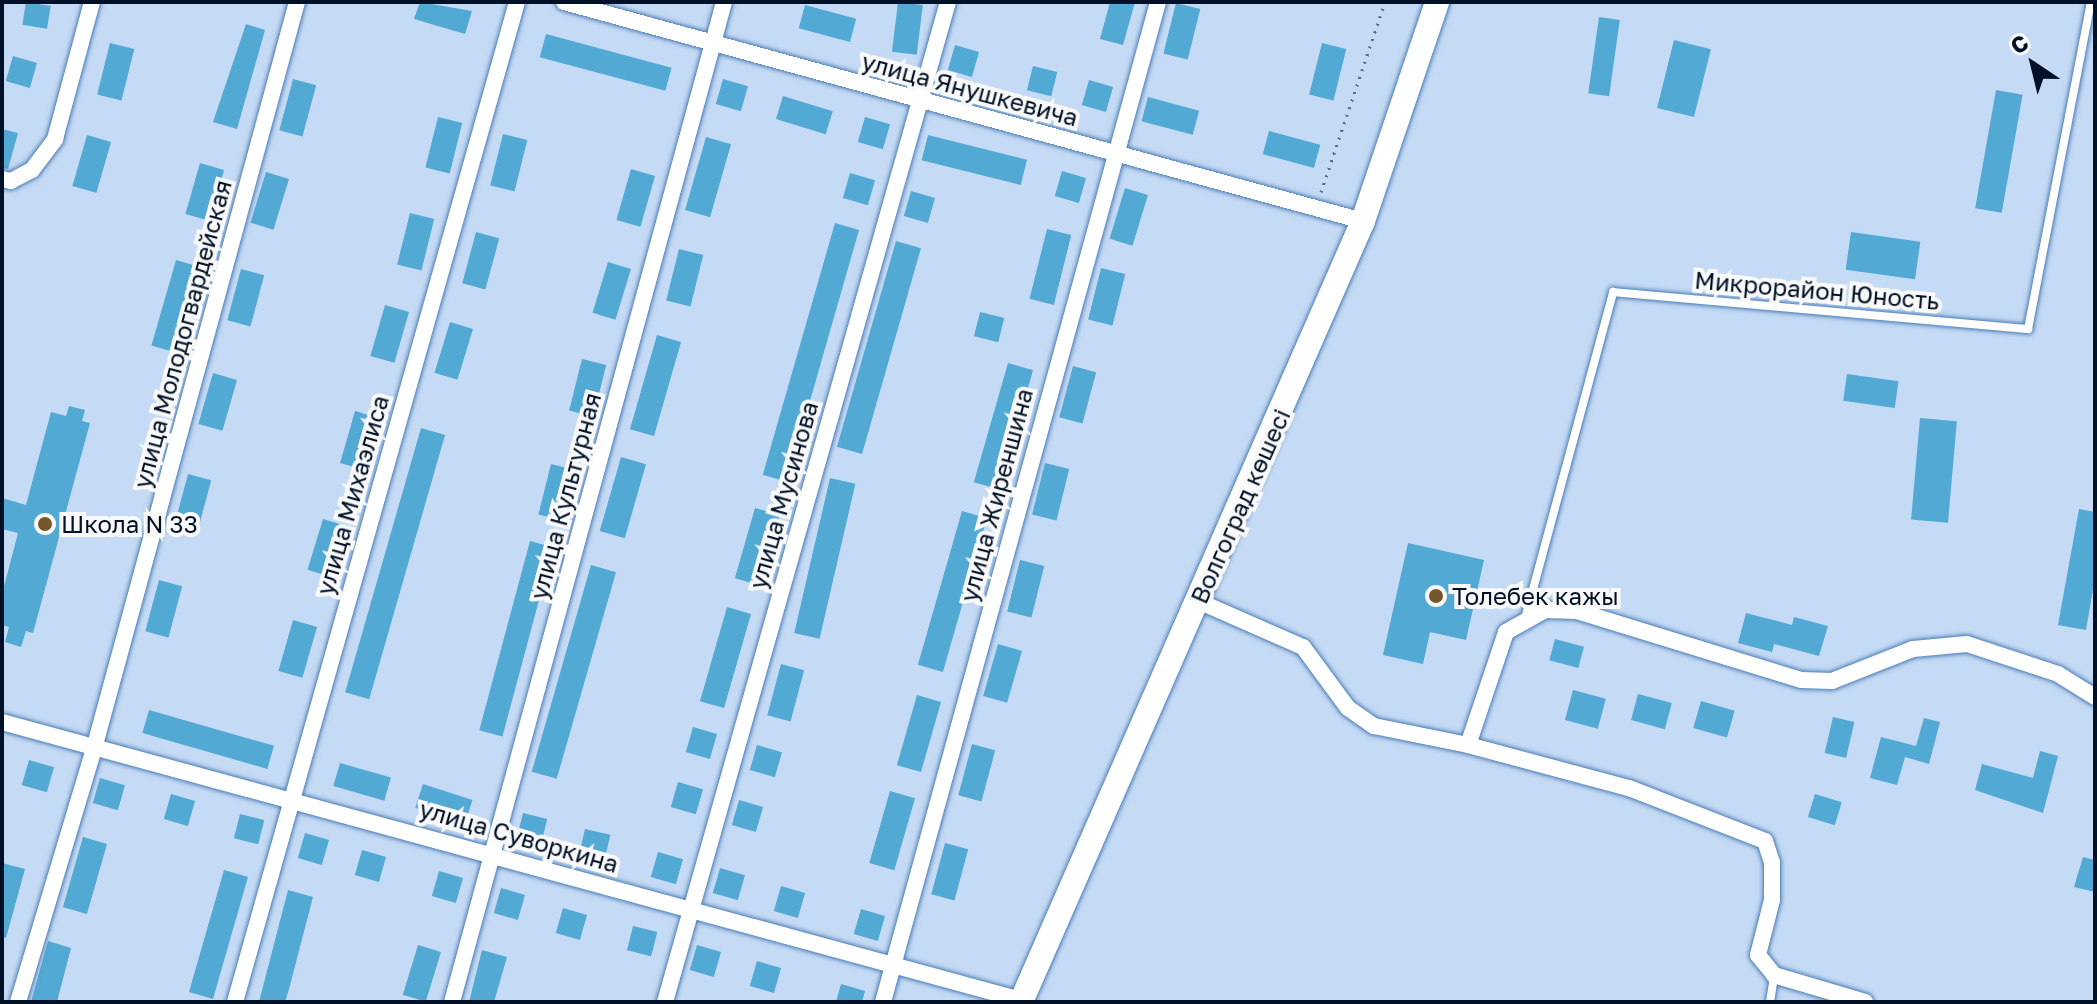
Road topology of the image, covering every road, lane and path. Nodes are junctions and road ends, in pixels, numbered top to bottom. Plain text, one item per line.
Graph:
1 (92, 2) edge
2 (297, 2) edge
3 (517, 2) edge
4 (564, 2) edge
5 (724, 2) edge
6 (948, 2) edge
7 (1158, 2) edge
8 (1385, 2) edge
9 (1437, 2) edge
10 (2091, 2) edge
11 (713, 42) junction
12 (920, 101) junction
13 (1115, 154) junction
14 (2, 179) edge
15 (1317, 206) junction
16 (1363, 221) junction
17 (1198, 601) junction
18 (1524, 624) junction
19 (2095, 697) edge
20 (2, 722) edge
21 (95, 745) junction
22 (1468, 745) junction
23 (291, 797) junction
24 (494, 853) junction
25 (690, 911) junction
26 (892, 968) junction
27 (1774, 975) junction
28 (1021, 1001) edge
29 (18, 1002) edge
30 (235, 1002) edge
31 (452, 1002) edge
32 (665, 1002) edge
33 (883, 1002) edge
34 (1770, 1002) edge
35 (1865, 1002) edge

1 - 14 street
2 - 21 street, улица Молодогвардейская
3 - 23 street, улица Михаэлиса
4 - 11 street, улица Янушкевича
5 - 11 street, улица Культурная
6 - 12 street, улица Мусинова
7 - 13 street, улица Жиреншина
8 - 15 path
9 - 16 main road, Волгоград көшесі
10 - 18 lane, Микрорайон Юность
11 - 12 street, улица Янушкевича
11 - 24 street, улица Культурная
12 - 13 street, улица Янушкевича
12 - 25 street, улица Мусинова
13 - 15 street, улица Янушкевича
13 - 26 street, улица Жиреншина
15 - 16 street, улица Янушкевича
16 - 17 main road, Волгоград көшесі
17 - 22 street
17 - 28 main road, Волгоград көшесі
18 - 19 street
18 - 22 street
20 - 21 street, улица Суворкина
21 - 23 street, улица Суворкина
21 - 29 street, улица Молодогвардейская
22 - 27 street
23 - 24 street, улица Суворкина
23 - 30 street, улица Михаэлиса
24 - 25 street, улица Суворкина
24 - 31 street, улица Культурная
25 - 26 street, улица Суворкина
25 - 32 street, улица Мусинова
26 - 28 street, улица Суворкина
26 - 33 street, улица Жиреншина
27 - 34 lane
27 - 35 street

